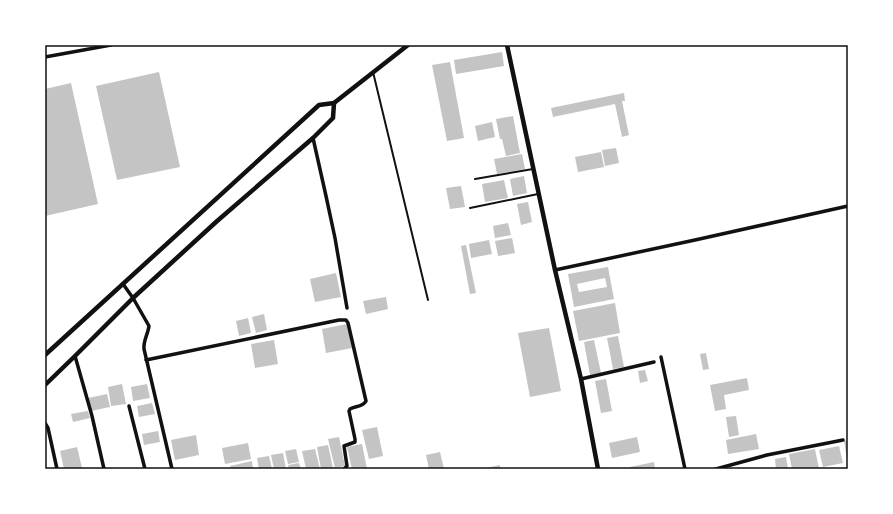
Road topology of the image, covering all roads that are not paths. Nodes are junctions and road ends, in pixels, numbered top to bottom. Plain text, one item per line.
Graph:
1 (111, 45) edge
2 (408, 45) edge
3 (507, 45) edge
4 (45, 57) edge
5 (373, 72) junction
6 (334, 103) junction
7 (313, 138) junction
8 (534, 169) junction
9 (475, 179) dead end
10 (539, 194) junction
11 (848, 206) edge
12 (470, 208) dead end
13 (555, 270) junction
14 (123, 284) junction
15 (133, 298) junction
16 (428, 300) dead end
17 (347, 308) dead end
18 (45, 355) edge
19 (75, 356) junction
20 (662, 357) dead end
21 (146, 360) junction
22 (654, 362) dead end
23 (581, 379) junction
24 (45, 384) edge
25 (130, 406) dead end
26 (45, 423) edge
27 (842, 440) dead end
28 (58, 469) edge
29 (104, 469) edge
30 (145, 469) edge
31 (172, 469) edge
32 (344, 469) edge
33 (598, 469) edge
34 (685, 469) edge
35 (716, 469) edge

1 - 4 street
2 - 5 street
3 - 8 street
5 - 6 street
5 - 16 lane
6 - 7 street
6 - 14 street
7 - 15 street
7 - 17 street
8 - 9 lane
8 - 10 street
10 - 12 lane
10 - 13 street
11 - 13 street
13 - 23 street
14 - 15 street
14 - 18 street
15 - 19 street
15 - 21 street
19 - 24 street
19 - 29 street
20 - 34 street
21 - 31 street
21 - 32 street
22 - 23 street
23 - 33 street
25 - 30 street
26 - 28 street
27 - 35 street

